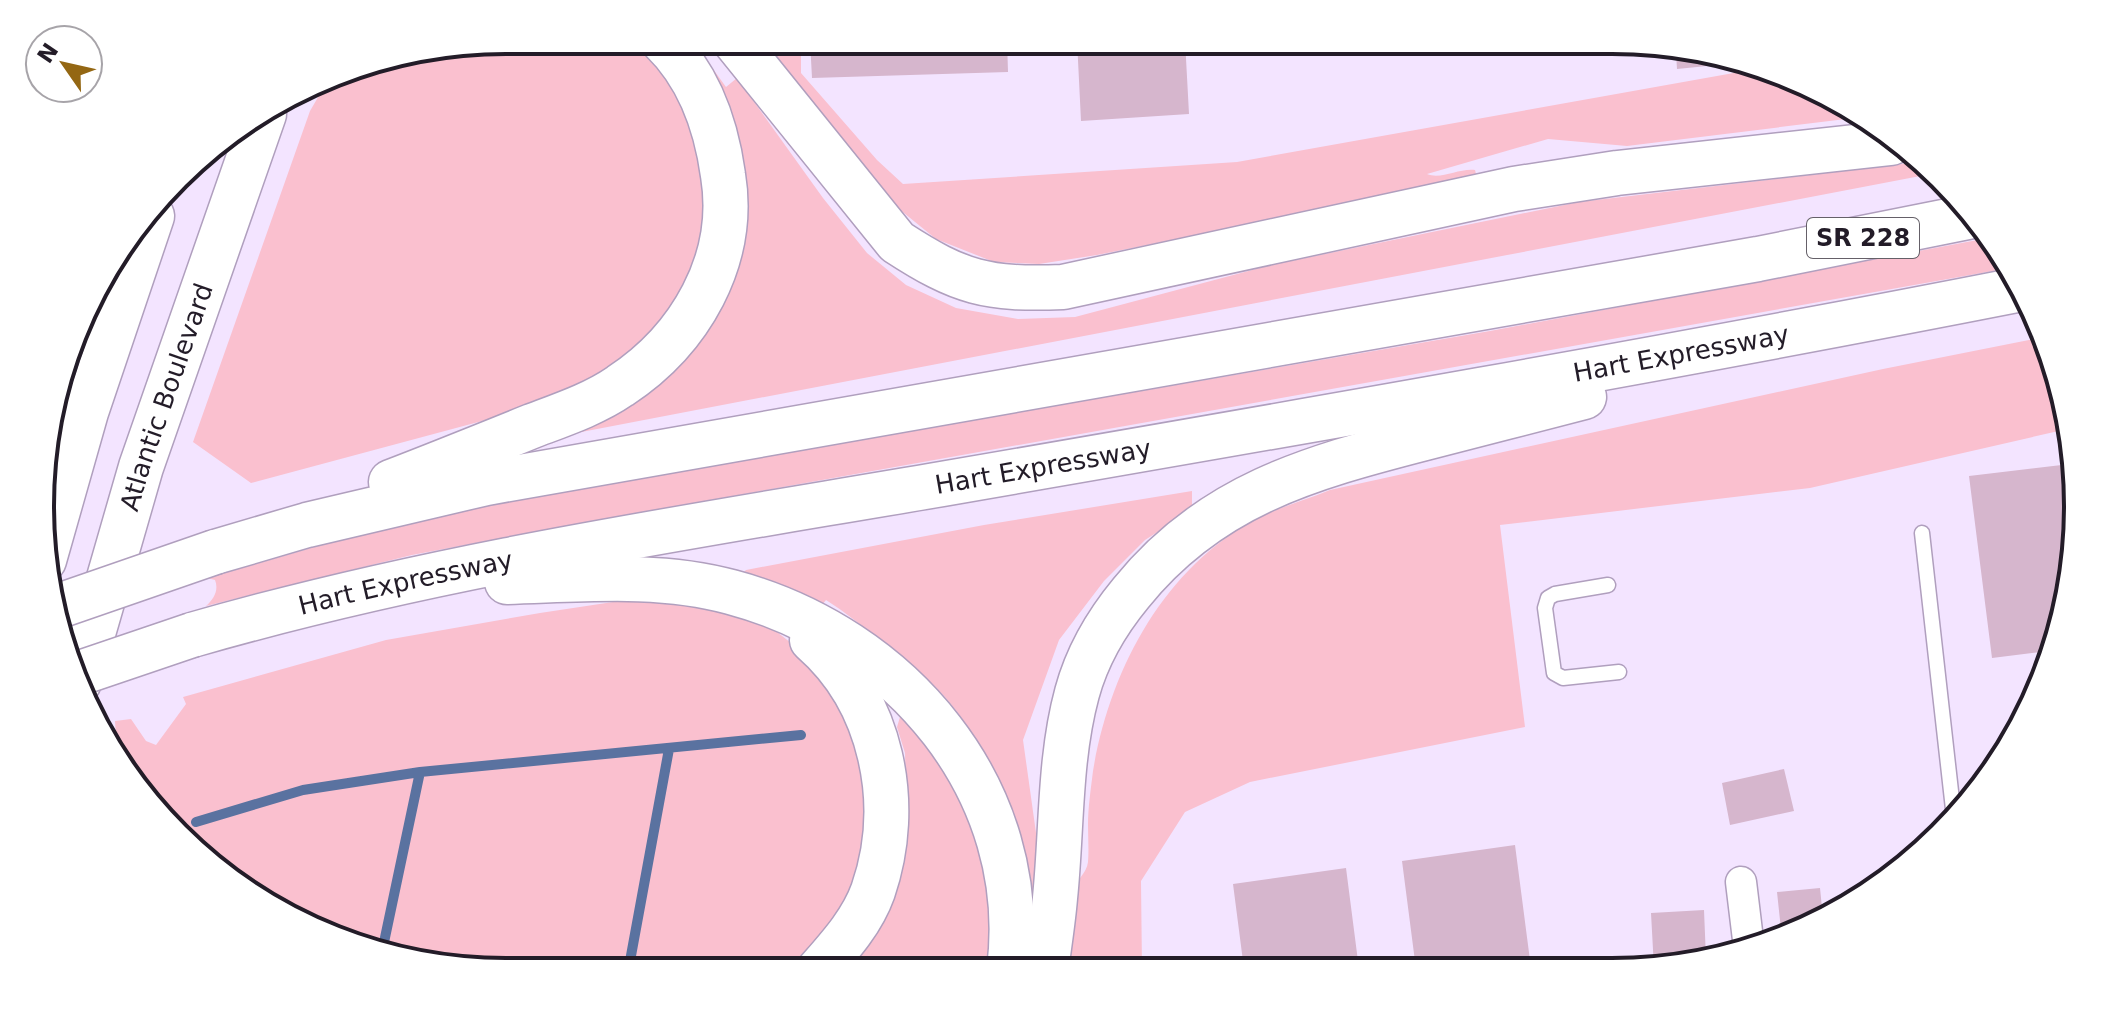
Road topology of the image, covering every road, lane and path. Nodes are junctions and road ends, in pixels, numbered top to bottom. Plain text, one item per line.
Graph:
1 (675, 54) edge
2 (745, 54) edge
3 (259, 127) edge
4 (1883, 144) edge
5 (1951, 207) edge
6 (1961, 218) edge
7 (147, 231) edge
8 (1758, 259) junction
9 (2009, 292) edge
10 (1951, 303) junction
11 (55, 523) edge
12 (1922, 533) dead end
13 (215, 552) junction
14 (1608, 585) dead end
15 (344, 594) junction
16 (762, 602) junction
17 (65, 604) edge
18 (83, 666) edge
19 (85, 671) edge
20 (1619, 672) dead end
21 (1952, 804) edge
22 (1741, 882) dead end
23 (1748, 937) edge
24 (829, 958) edge
25 (1009, 958) edge
26 (1047, 958) edge

1 - 13 main road
2 - 4 main road
3 - 18 main road, Atlantic Boulevard
5 - 8 main road
6 - 8 main road, SR 228
7 - 11 main road
8 - 13 main road
9 - 10 main road, Hart Expressway
10 - 15 main road, Hart Expressway
10 - 26 main road
12 - 21 lane
13 - 17 main road, bridge
14 - 20 lane
15 - 16 main road
15 - 19 main road, Hart Expressway, bridge
16 - 24 main road
16 - 25 main road
22 - 23 street

